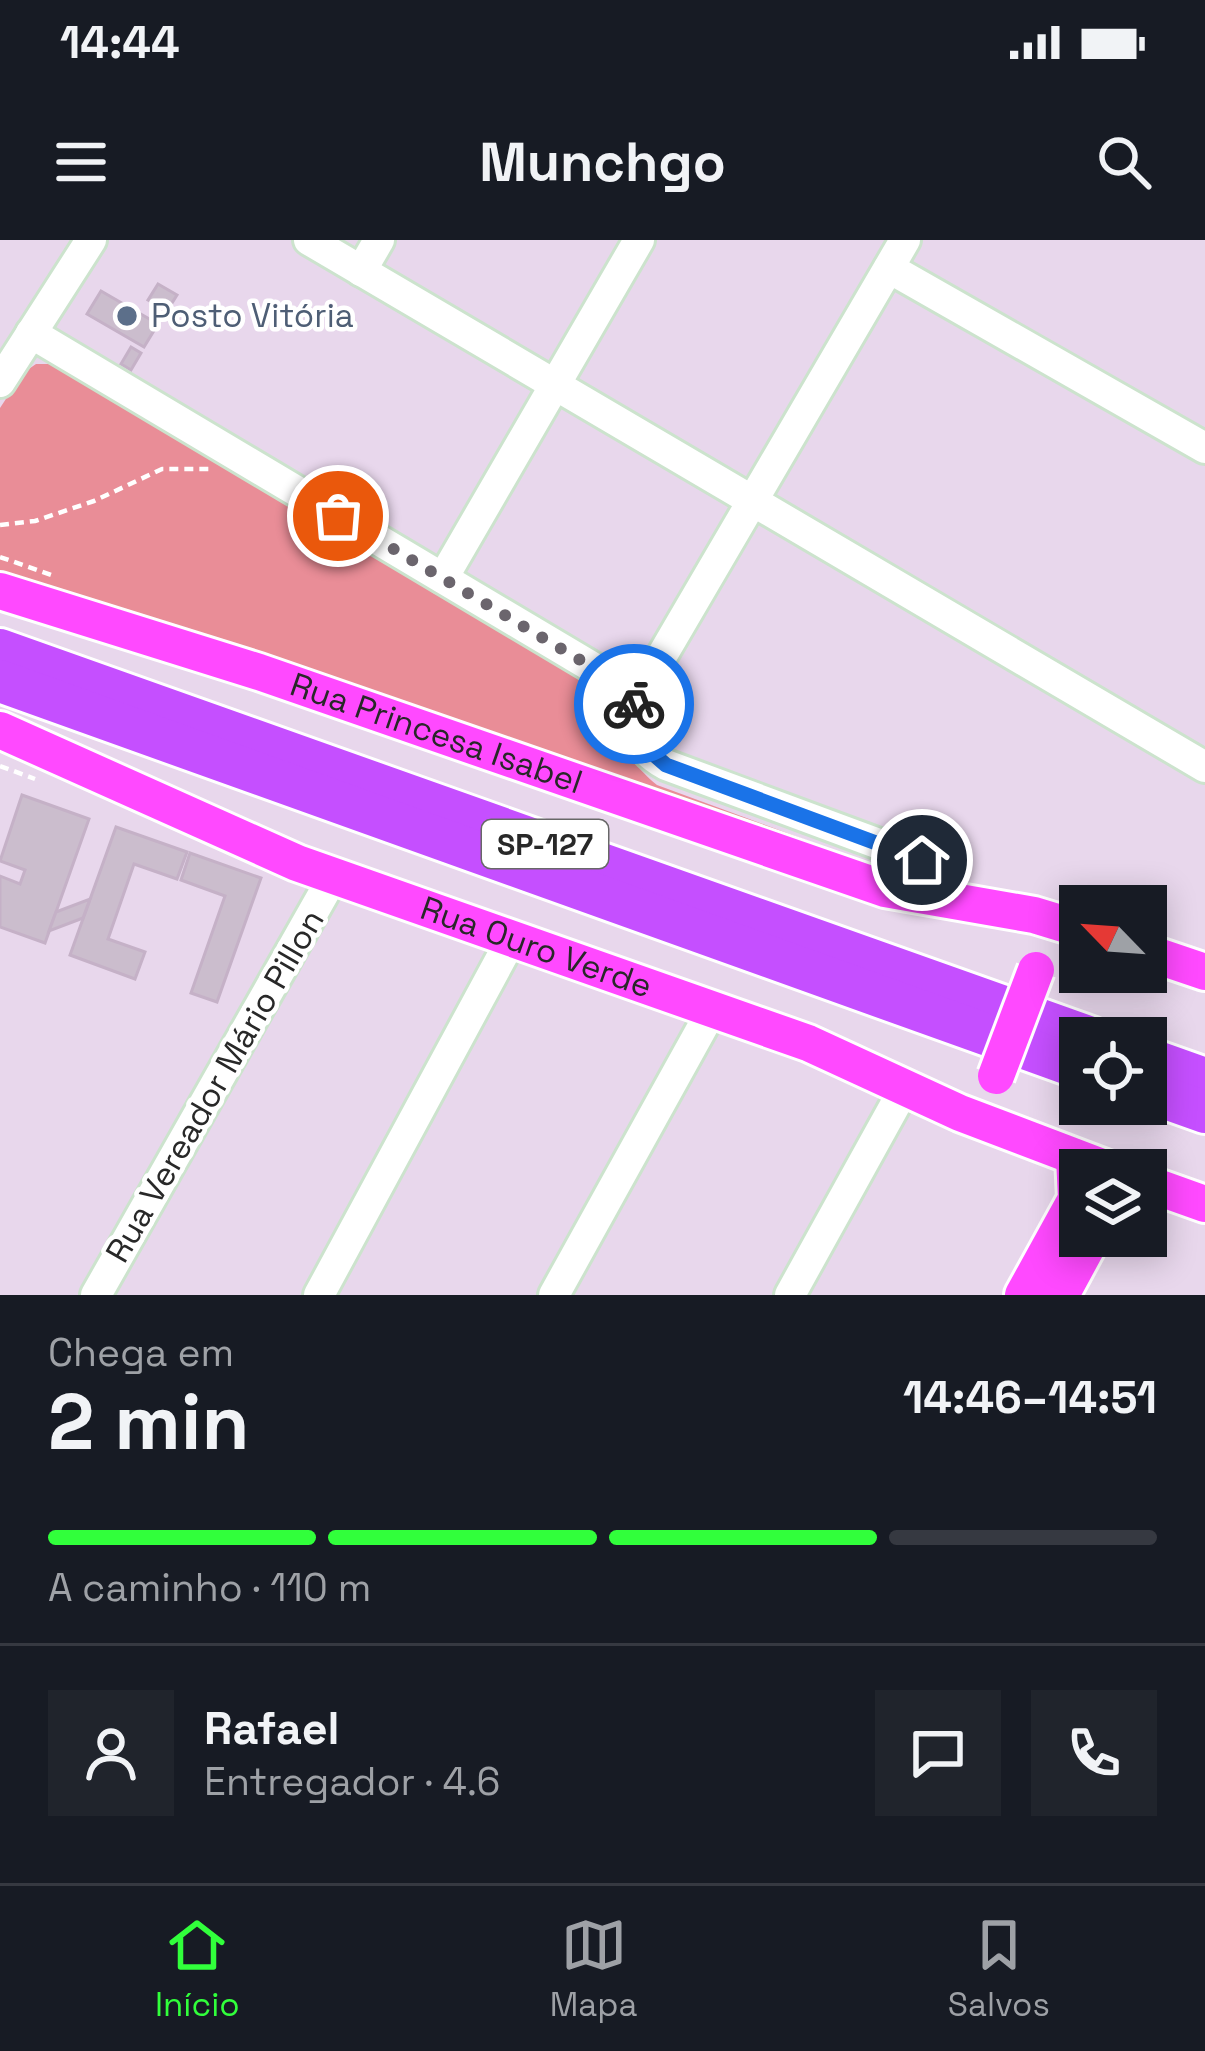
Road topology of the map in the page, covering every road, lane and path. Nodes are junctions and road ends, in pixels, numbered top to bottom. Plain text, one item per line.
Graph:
1 (92, 240) edge
2 (309, 240) edge
3 (379, 240) edge
4 (639, 240) edge
5 (905, 240) edge
6 (889, 268) junction
7 (361, 271) junction
8 (32, 333) junction
9 (0, 382) edge
10 (555, 385) junction
11 (1205, 448) edge
12 (234, 453) junction
13 (753, 501) junction
14 (0, 526) edge
15 (443, 578) junction
16 (0, 592) edge
17 (0, 650) edge
18 (0, 681) edge
19 (639, 695) junction
20 (0, 730) edge
21 (1205, 767) edge
22 (922, 860) dead end
23 (333, 877) junction
24 (1059, 924) edge
25 (511, 940) junction
26 (1205, 940) edge
27 (1059, 944) edge
28 (1167, 950) edge
29 (1167, 959) edge
30 (1205, 972) edge
31 (712, 1010) junction
32 (1059, 1027) edge
33 (1059, 1060) edge
34 (1167, 1065) edge
35 (1205, 1079) edge
36 (904, 1089) junction
37 (1167, 1098) edge
38 (1205, 1112) edge
39 (1010, 1132) junction
40 (1059, 1151) edge
41 (1167, 1192) edge
42 (1205, 1204) edge
43 (1059, 1230) edge
44 (1081, 1257) edge
45 (96, 1295) edge
46 (319, 1295) edge
47 (554, 1295) edge
48 (790, 1295) edge
49 (1023, 1295) edge
50 (1060, 1295) edge

1 - 8 street
2 - 7 street
3 - 7 street
4 - 10 street
5 - 6 street
6 - 11 street
6 - 13 street
7 - 10 street
8 - 9 street
8 - 12 street
10 - 13 street
10 - 15 street
12 - 14 path
12 - 15 street
13 - 19 street
13 - 21 street
15 - 19 street
16 - 24 main road, Rua Princesa Isabel
17 - 32 highway, SP-127
18 - 33 highway, SP-127
19 - 22 street
20 - 23 main road, Rua Ouro Verde
23 - 25 main road, Rua Ouro Verde
23 - 45 street, Rua Vereador Mário Pillon
25 - 31 main road, Rua Ouro Verde
25 - 46 street
26 - 28 main road
27 - 39 main road, bridge
29 - 30 main road
31 - 36 main road, Rua Ouro Verde
31 - 47 street
34 - 35 highway
36 - 39 main road, Rua Ouro Verde
36 - 48 street
37 - 38 highway
39 - 40 main road, Rua Ouro Verde
41 - 42 main road
43 - 49 main road
44 - 50 main road

